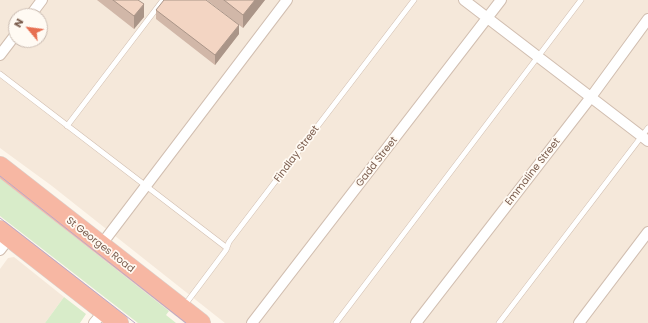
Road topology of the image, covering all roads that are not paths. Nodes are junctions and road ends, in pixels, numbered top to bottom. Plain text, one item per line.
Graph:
1 (163, 0) edge
2 (287, 0) edge
3 (414, 0) edge
4 (464, 0) edge
5 (501, 0) edge
6 (581, 0) edge
7 (488, 18) junction
8 (648, 19) edge
9 (8, 44) edge
10 (0, 55) edge
11 (538, 56) junction
12 (0, 74) edge
13 (591, 97) junction
14 (67, 126) junction
15 (646, 135) edge
16 (0, 166) edge
17 (145, 186) junction
18 (648, 232) edge
19 (3, 239) edge
20 (101, 245) junction
21 (227, 248) junction
22 (182, 308) junction
23 (99, 317) edge
24 (120, 323) edge
25 (200, 323) edge
26 (252, 323) edge
27 (336, 323) edge
28 (416, 323) edge
29 (499, 323) edge
30 (579, 323) edge

1 - 14 lane
2 - 17 street
3 - 21 lane, Findlay Street
4 - 7 street
5 - 7 street, Gadd Street
6 - 11 lane
7 - 11 street
7 - 26 street, Gadd Street
8 - 13 street, Emmaline Street
9 - 10 street
11 - 13 street
11 - 27 lane
12 - 14 lane
13 - 15 street
13 - 28 street, Emmaline Street
14 - 17 lane
15 - 29 lane
16 - 20 highway, St Georges Road
17 - 20 street
17 - 21 lane
18 - 30 street
19 - 23 highway
20 - 22 highway, St Georges Road
21 - 22 lane, Findlay Street
22 - 25 highway, St Georges Road
23 - 24 highway

